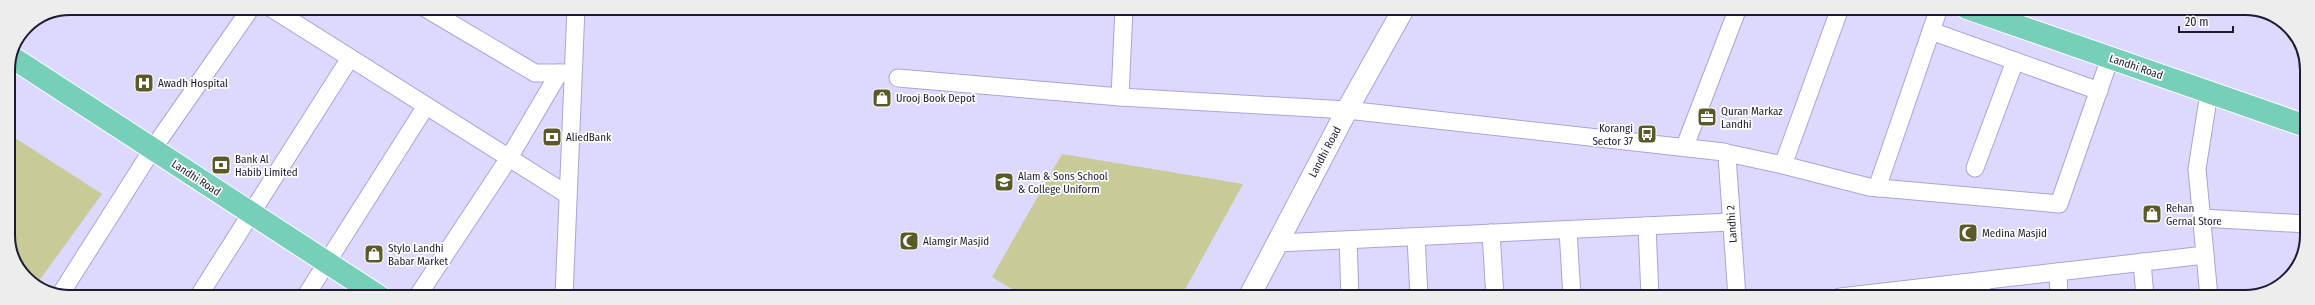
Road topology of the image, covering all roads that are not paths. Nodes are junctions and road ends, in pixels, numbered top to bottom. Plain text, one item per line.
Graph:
1 (246, 15) edge
2 (282, 15) edge
3 (437, 15) edge
4 (575, 15) edge
5 (1124, 15) edge
6 (1400, 15) edge
7 (1735, 15) edge
8 (1837, 15) edge
9 (1936, 15) edge
10 (1987, 15) edge
11 (1931, 31) junction
12 (350, 58) junction
13 (2110, 58) junction
14 (16, 60) edge
15 (2015, 61) junction
16 (567, 73) junction
17 (898, 78) dead end
18 (2099, 91) junction
19 (2209, 93) junction
20 (1120, 97) junction
21 (426, 106) junction
22 (1347, 110) junction
23 (2300, 124) edge
24 (1685, 146) junction
25 (152, 150) junction
26 (1726, 153) junction
27 (509, 158) junction
28 (1783, 165) junction
29 (1975, 168) dead end
30 (1877, 188) junction
31 (568, 195) junction
32 (252, 214) junction
33 (2202, 218) junction
34 (1731, 222) junction
35 (2300, 224) edge
36 (1647, 226) junction
37 (1568, 230) junction
38 (1491, 234) junction
39 (1416, 237) junction
40 (1348, 240) junction
41 (1277, 244) junction
42 (2205, 255) junction
43 (327, 262) junction
44 (2142, 262) junction
45 (2058, 272) junction
46 (1982, 289) edge
47 (63, 290) edge
48 (202, 290) edge
49 (309, 290) edge
50 (369, 290) edge
51 (422, 290) edge
52 (564, 290) edge
53 (1253, 290) edge
54 (1350, 290) edge
55 (1419, 290) edge
56 (1495, 290) edge
57 (1572, 290) edge
58 (1650, 290) edge
59 (1736, 290) edge
60 (1964, 290) edge
61 (2059, 290) edge
62 (2144, 290) edge
63 (2208, 290) edge

1 - 25 street
2 - 12 street
3 - 16 street
4 - 16 street
5 - 20 street
6 - 22 street, Landhi Road
7 - 24 street
8 - 28 street
9 - 11 street
10 - 13 main road, Landhi Road
11 - 15 street
11 - 30 street
12 - 21 street
12 - 32 street
13 - 18 street
13 - 19 main road, Landhi Road
14 - 25 main road, Landhi Road
15 - 18 street
15 - 29 street
16 - 27 street
16 - 31 street
17 - 20 street
18 - 30 street
19 - 23 main road, Landhi Road
19 - 33 street
20 - 22 street
21 - 27 street
21 - 43 street
22 - 24 street
22 - 41 street, Landhi Road
24 - 26 street
25 - 32 main road, Landhi Road
25 - 47 street
26 - 28 street
26 - 34 street, Landhi 2
27 - 31 street
27 - 51 street
28 - 30 street
31 - 52 street
32 - 43 main road, Landhi Road
32 - 48 street
33 - 35 street
33 - 42 street
34 - 36 street
34 - 59 street, Landhi 2
36 - 37 street
36 - 58 street
37 - 38 street
37 - 57 street
38 - 39 street
38 - 56 street
39 - 40 street
39 - 55 street
40 - 41 street
40 - 54 street
41 - 53 street, Landhi Road
42 - 44 street
42 - 63 street
43 - 49 street
43 - 50 main road, Landhi Road
44 - 45 street
44 - 62 street
45 - 46 street
45 - 61 street
46 - 60 street

